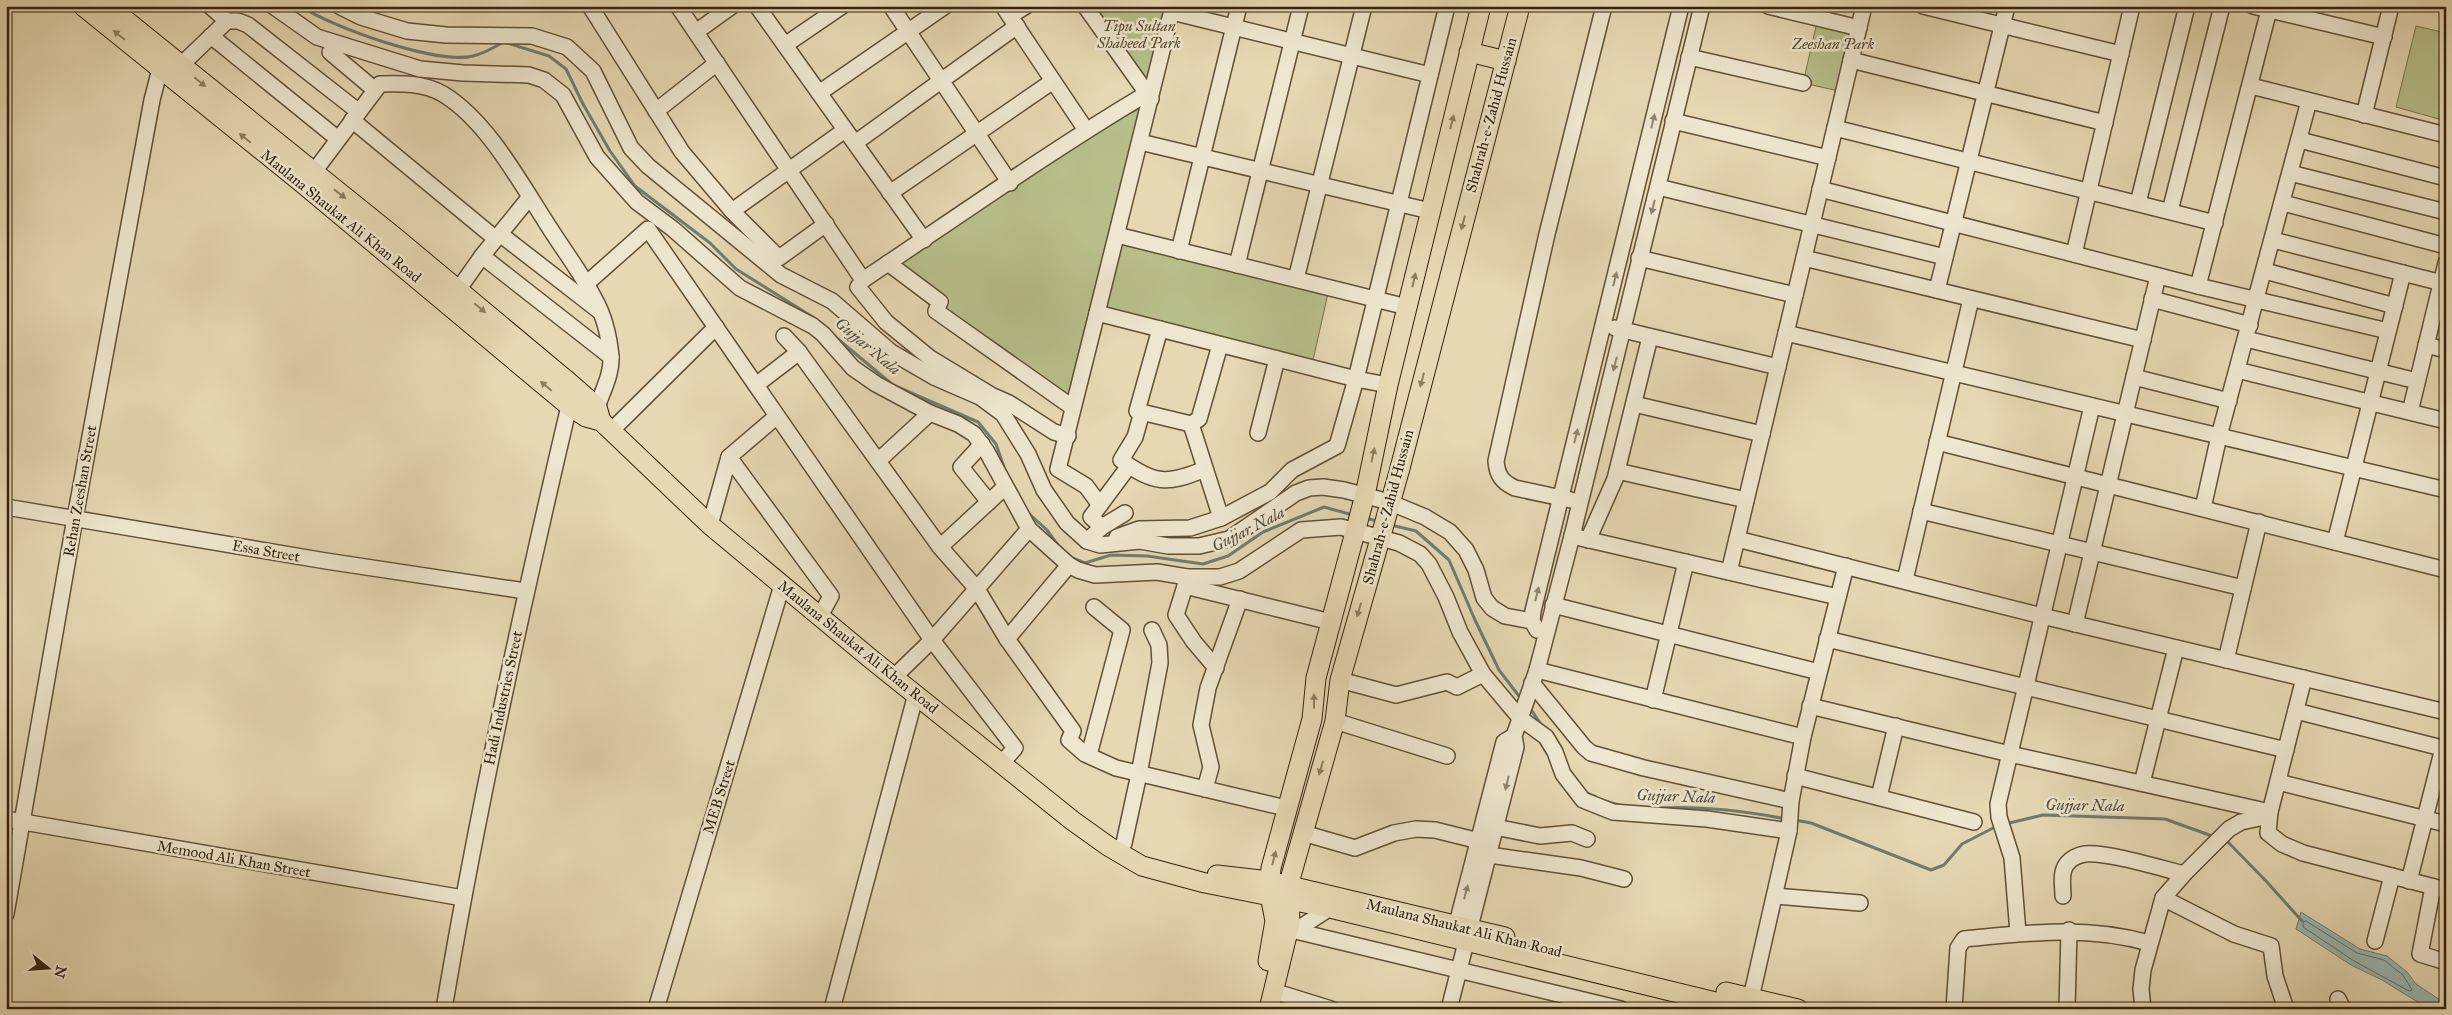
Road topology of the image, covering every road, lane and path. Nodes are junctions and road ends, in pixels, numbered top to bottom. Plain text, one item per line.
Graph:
1 (84, 6) edge
2 (108, 6) edge
3 (210, 6) edge
4 (273, 6) edge
5 (339, 6) edge
6 (590, 6) edge
7 (678, 6) edge
8 (732, 6) edge
9 (756, 6) edge
10 (842, 6) edge
11 (890, 6) edge
12 (945, 6) edge
13 (1026, 6) edge
14 (1085, 6) edge
15 (1239, 6) edge
16 (1301, 6) edge
17 (1364, 6) edge
18 (1447, 6) edge
19 (1481, 6) edge
20 (1520, 6) edge
21 (1604, 6) edge
22 (1681, 6) edge
23 (1702, 6) edge
24 (1768, 6) edge
25 (1864, 6) edge
26 (1923, 6) edge
27 (2007, 6) edge
28 (2132, 6) edge
29 (2187, 6) edge
30 (2222, 6) edge
31 (2253, 6) edge
32 (2392, 6) edge
33 (2270, 8) edge
34 (1172, 9) edge
35 (1010, 16) edge
36 (227, 21) junction
37 (2002, 25) junction
38 (1234, 27) junction
39 (1859, 28) junction
40 (696, 32) junction
41 (908, 32) junction
42 (211, 36) junction
43 (2384, 37) junction
44 (1292, 42) junction
45 (785, 45) junction
46 (330, 52) dead end
47 (1469, 52) junction
48 (2121, 54) junction
49 (1352, 56) junction
50 (1689, 57) junction
51 (1851, 60) junction
52 (1506, 62) junction
53 (717, 64) junction
54 (180, 66) junction
55 (160, 69) junction
56 (1430, 75) junction
57 (941, 81) junction
58 (1053, 81) junction
59 (1803, 83) dead end
60 (2251, 86) junction
61 (375, 90) junction
62 (819, 93) junction
63 (1985, 93) junction
64 (1148, 97) junction
65 (2309, 101) junction
66 (656, 111) junction
67 (2364, 115) junction
68 (355, 116) junction
69 (1673, 121) junction
70 (2105, 123) junction
71 (1835, 128) junction
72 (846, 130) junction
73 (1086, 130) junction
74 (977, 133) junction
75 (2446, 134) edge
76 (338, 139) junction
77 (2300, 140) junction
78 (1140, 142) junction
79 (854, 143) junction
80 (1202, 157) junction
81 (1828, 158) junction
82 (1968, 161) junction
83 (790, 171) junction
84 (1260, 171) junction
85 (313, 173) junction
86 (2290, 174) junction
87 (2446, 178) edge
88 (1010, 183) junction
89 (1320, 185) junction
90 (1658, 187) junction
91 (1820, 189) junction
92 (2089, 190) junction
93 (890, 193) junction
94 (529, 198) junction
95 (2138, 203) junction
96 (2283, 203) junction
97 (1398, 204) junction
98 (732, 211) junction
99 (1430, 211) junction
100 (2170, 211) junction
101 (2446, 212) edge
102 (1954, 223) junction
103 (2215, 223) junction
104 (826, 224) junction
105 (1812, 224) junction
106 (1117, 235) junction
107 (498, 236) junction
108 (924, 240) junction
109 (2274, 240) junction
110 (2446, 246) edge
111 (1180, 250) junction
112 (2074, 254) junction
113 (482, 256) junction
114 (1945, 257) junction
115 (1640, 258) junction
116 (1804, 258) junction
117 (888, 263) junction
118 (2446, 263) edge
119 (1237, 265) junction
120 (2265, 271) junction
121 (2403, 273) junction
122 (2158, 276) junction
123 (1296, 279) junction
124 (863, 280) junction
125 (2444, 283) edge
126 (586, 284) junction
127 (2198, 286) junction
128 (458, 290) junction
129 (1937, 290) junction
130 (1795, 295) junction
131 (1374, 299) junction
132 (1971, 299) junction
133 (2152, 299) junction
134 (2257, 300) junction
135 (2395, 306) junction
136 (1407, 307) junction
137 (601, 312) junction
138 (1097, 314) junction
139 (1604, 325) junction
140 (716, 327) junction
141 (1160, 330) junction
142 (1624, 330) junction
143 (2248, 332) junction
144 (2388, 332) junction
145 (1786, 333) junction
146 (784, 336) dead end
147 (1650, 337) junction
148 (2143, 340) junction
149 (1220, 345) junction
150 (2426, 345) junction
151 (2446, 350) edge
152 (799, 352) junction
153 (611, 357) junction
154 (1277, 359) junction
155 (1778, 368) junction
156 (2237, 370) junction
157 (2378, 371) junction
158 (1954, 373) junction
159 (2134, 377) junction
160 (1356, 379) junction
161 (2417, 381) junction
162 (756, 385) junction
163 (1388, 385) junction
164 (573, 398) junction
165 (2229, 401) junction
166 (2370, 402) junction
167 (1634, 404) junction
168 (2092, 406) junction
169 (1072, 407) junction
170 (1142, 412) junction
171 (2410, 412) junction
172 (930, 413) junction
173 (2125, 414) junction
174 (777, 416) junction
175 (603, 419) junction
176 (2446, 421) edge
177 (1191, 424) junction
178 (1258, 433) dead end
179 (1762, 434) junction
180 (1068, 436) junction
181 (2219, 436) junction
182 (1937, 442) junction
183 (982, 444) junction
184 (729, 457) junction
185 (878, 462) junction
186 (1129, 466) junction
187 (2354, 468) junction
188 (1205, 469) junction
189 (1617, 471) junction
190 (2075, 476) junction
191 (2108, 484) junction
192 (1005, 488) junction
193 (2446, 490) edge
194 (1561, 498) junction
195 (1363, 499) junction
196 (1746, 500) junction
197 (989, 502) junction
198 (1579, 502) junction
199 (1389, 504) junction
200 (1100, 505) junction
201 (6, 507) edge
202 (2203, 508) junction
203 (1921, 511) junction
204 (1125, 513) dead end
205 (75, 518) junction
206 (1221, 518) junction
207 (2259, 522) junction
208 (710, 525) junction
209 (1356, 526) junction
210 (1029, 528) junction
211 (1106, 533) junction
212 (1381, 533) junction
213 (1572, 536) junction
214 (1737, 539) junction
215 (1588, 540) junction
216 (1088, 541) junction
217 (2335, 542) junction
218 (2059, 544) junction
219 (940, 547) junction
220 (2092, 552) junction
221 (1686, 562) junction
222 (1069, 565) junction
223 (1846, 566) junction
224 (2446, 570) edge
225 (1729, 572) junction
226 (1904, 580) junction
227 (1186, 582) junction
228 (782, 585) junction
229 (2243, 588) junction
230 (977, 589) junction
231 (526, 591) junction
232 (1838, 596) junction
233 (1240, 599) junction
234 (1553, 605) junction
235 (1094, 607) dead end
236 (820, 616) junction
237 (2042, 616) junction
238 (1532, 621) junction
239 (1331, 622) junction
240 (2075, 624) junction
241 (1152, 630) dead end
242 (1669, 634) junction
243 (1007, 639) junction
244 (1827, 639) junction
245 (932, 640) junction
246 (1543, 640) junction
247 (2176, 648) junction
248 (2226, 660) junction
249 (1216, 668) junction
250 (1819, 672) junction
251 (1483, 674) junction
252 (894, 677) junction
253 (2304, 678) junction
254 (1340, 680) junction
255 (2025, 688) junction
256 (916, 694) junction
257 (1528, 695) junction
258 (1653, 700) junction
259 (1810, 706) junction
260 (2296, 710) junction
261 (2446, 712) edge
262 (1335, 720) junction
263 (2158, 720) junction
264 (1896, 726) junction
265 (1514, 736) junction
266 (1803, 737) junction
267 (2444, 748) edge
268 (2286, 750) junction
269 (2010, 754) junction
270 (1089, 755) junction
271 (1447, 756) dead end
272 (1001, 764) junction
273 (1139, 774) junction
274 (1796, 776) junction
275 (2278, 782) junction
276 (2142, 783) junction
277 (1206, 789) junction
278 (1879, 798) junction
279 (1286, 808) junction
280 (2269, 814) junction
281 (1790, 816) junction
282 (2424, 818) junction
283 (6, 819) edge
284 (22, 822) junction
285 (1974, 822) dead end
286 (2446, 824) edge
287 (1496, 827) junction
288 (1303, 833) junction
289 (1587, 839) dead end
290 (1479, 842) junction
291 (1123, 854) junction
292 (1488, 855) junction
293 (2184, 874) junction
294 (2392, 876) junction
295 (1624, 879) dead end
296 (2409, 881) junction
297 (1270, 888) junction
298 (2439, 888) edge
299 (1289, 892) junction
300 (1775, 896) junction
301 (2063, 896) dead end
302 (463, 898) junction
303 (2163, 898) junction
304 (1860, 903) dead end
305 (1330, 908) junction
306 (6, 914) edge
307 (1289, 929) junction
308 (2070, 930) junction
309 (2018, 933) junction
310 (1461, 934) junction
311 (2375, 941) dead end
312 (2149, 943) junction
313 (2446, 962) edge
314 (1459, 970) junction
315 (1271, 1000) edge
316 (1748, 1003) edge
317 (1618, 1008) edge
318 (444, 1009) edge
319 (656, 1009) edge
320 (832, 1009) edge
321 (1257, 1009) edge
322 (1331, 1009) edge
323 (1450, 1009) edge
324 (1798, 1009) edge
325 (1954, 1009) edge
326 (2067, 1009) edge
327 (2143, 1009) edge
328 (2286, 1009) edge

55 -> 1 main road, Maulana Shaukat Ali Khan Road
2 - 54 main road, Maulana Shaukat Ali Khan Road
3 - 36 street
4 - 172 street
5 - 216 street
6 - 66 street
7 - 40 street
8 - 40 street
9 - 45 street
10 - 45 street
11 - 41 street
12 - 41 street
13 - 35 street
14 - 64 street
15 - 38 street
16 - 44 street
17 - 49 street
18 - 56 street
19 - 47 main road, Shahrah-e-Zahid Hussain
20 - 52 main road, Shahrah-e-Zahid Hussain
21 - 194 street
139 -> 22 street
23 - 50 street
24 - 39 street
25 - 39 street
26 - 37 street
27 - 37 street
28 - 48 street
29 - 95 street
30 - 100 street
31 - 33 street
32 - 43 street
33 - 43 street
33 - 60 street
34 - 38 street
34 - 64 street
35 - 57 street
35 - 58 street
36 - 42 street
36 - 68 street
37 - 48 street
37 - 63 street
38 - 44 street
38 - 80 street
39 - 51 street
40 - 53 street
41 - 57 street
41 - 62 street
42 - 54 street
42 - 76 street
43 - 67 street
44 - 49 street
44 - 84 street
45 - 62 street
46 - 61 street
47 - 52 main road
99 -> 47 main road, Shahrah-e-Zahid Hussain
48 - 70 street
49 - 56 street
49 - 89 street
50 - 59 street
50 - 69 street
51 - 63 street
51 - 71 street
52 -> 199 main road, Shahrah-e-Zahid Hussain
53 - 66 street
53 - 83 street
54 -> 85 main road, Maulana Shaukat Ali Khan Road
164 -> 55 main road, Maulana Shaukat Ali Khan Road
55 - 205 street, Rehan Zeeshan Street
56 - 97 street
57 - 74 street
57 - 79 street
58 - 73 street
58 - 74 street
60 - 65 street
60 - 103 street
61 - 68 street
61 - 94 street
62 - 72 street
63 - 70 street
63 - 82 street
64 - 73 street
64 - 78 street
65 - 67 street
65 - 77 street
66 - 98 street
67 - 75 street
68 - 76 street
68 - 107 street
69 - 81 street
69 - 90 street
70 - 92 street
71 - 81 street
71 - 82 street
72 - 79 street
72 - 83 street
73 - 88 street
74 - 88 street
74 - 93 street
76 - 85 street
77 - 86 street
77 - 87 street
78 - 80 street
78 - 106 street
79 - 93 street
80 - 84 street
80 - 111 street
81 - 91 street
82 - 92 street
82 - 102 street
83 - 98 street
83 - 104 street
84 - 89 street
84 - 119 street
85 -> 128 main road, Maulana Shaukat Ali Khan Road
86 - 96 street
86 - 101 street
88 - 108 street
89 - 97 street
89 - 123 street
90 - 105 street
90 -> 115 street
91 - 102 street
91 - 105 street
92 - 95 street
92 - 112 street
93 - 108 street
94 - 107 street
94 - 126 street
95 - 100 street
96 - 109 street
96 - 110 street
97 - 99 street
97 - 131 street
98 - 104 street
136 -> 99 main road, Shahrah-e-Zahid Hussain
100 - 103 street
102 - 112 street
102 - 114 street
103 - 127 street
104 - 124 street
105 - 114 street
105 - 116 street
106 - 111 street
106 - 138 street
107 - 113 street
107 - 137 street
108 - 117 street
109 - 120 street
109 - 121 street
111 - 119 street
112 - 122 street
113 - 128 street
113 - 153 street
114 - 129 street
115 - 130 street
115 - 142 street
116 - 129 street
116 - 130 street
117 - 124 street
117 - 169 street
118 - 125 street
119 - 123 street
120 - 134 street
120 - 135 street
121 - 125 street
121 - 135 street
122 - 127 street
122 - 133 street
123 - 131 street
124 - 180 street
125 - 150 street
126 - 137 street
126 - 140 street
127 - 134 street
128 -> 164 main road, Maulana Shaukat Ali Khan Road
129 - 132 street
130 - 145 street
131 - 136 street
131 - 160 street
132 - 148 street
132 - 158 street
133 - 143 street
133 - 148 street
134 - 143 street
134 - 144 street
135 - 144 street
136 - 163 main road, Shahrah-e-Zahid Hussain
137 - 153 street
138 - 141 street
138 - 169 street
139 - 142 street
194 -> 139 street
140 - 162 street
140 - 175 street
141 - 149 street
141 - 170 street
142 - 147 street
142 -> 198 street
143 - 156 street
143 - 157 street
144 - 157 street
145 - 155 street
145 - 158 street
146 - 152 street
147 - 155 street
147 - 167 street
148 - 159 street
149 - 154 street
149 - 177 street
150 - 151 street
150 - 161 street
152 - 162 street
152 - 185 street
153 - 175 street
154 - 160 street
154 - 178 street
155 - 179 street
156 - 165 street
156 - 166 street
157 - 161 street
157 - 166 street
158 - 168 street
158 - 182 street
159 - 165 street
159 - 173 street
160 - 163 street
160 - 206 street
161 - 171 street
162 - 174 street
195 -> 163 main road, Shahrah-e-Zahid Hussain
164 - 175 main road, Maulana Shaukat Ali Khan Road
164 - 231 street, Hadi Industries Street
165 - 181 street
166 - 171 street
166 - 187 street
167 - 179 street
167 - 189 street
168 - 173 street
168 - 190 street
169 - 180 street
170 - 177 street
170 - 186 street
171 - 176 street
172 - 183 street
172 - 185 street
173 - 181 street
173 - 191 street
174 - 184 street
174 - 245 street
175 - 208 main road, Maulana Shaukat Ali Khan Road
177 - 188 street
179 - 196 street
180 - 200 street
181 - 187 street
181 - 202 street
182 - 190 street
182 - 203 street
183 - 192 street
183 - 197 street
184 - 208 street
184 - 236 street
185 - 219 street
186 - 188 street
186 - 200 street
187 - 193 street
187 - 217 street
188 - 206 street
189 - 196 street
189 - 215 street
190 - 191 street
190 - 218 street
191 - 202 street
191 - 220 street
192 - 197 street
192 - 210 street
194 - 198 street
238 -> 194 street
195 - 199 street
195 - 209 main road, Shahrah-e-Zahid Hussain
195 - 216 street
196 - 214 street
197 - 219 street
198 - 213 street
199 - 212 main road, Shahrah-e-Zahid Hussain
199 - 238 street
200 - 211 street
201 - 205 street, Essa Street
202 - 207 street
203 - 218 street
203 - 226 street
204 - 211 street
205 - 231 street, Essa Street
205 - 284 street, Rehan Zeeshan Street
206 - 211 street
207 - 217 street
207 - 229 street
208 - 228 main road, Maulana Shaukat Ali Khan Road
209 - 212 street
209 - 227 street
209 - 239 main road, Shahrah-e-Zahid Hussain
210 - 222 street
210 - 230 street
211 - 216 street
212 - 251 street
212 -> 254 main road, Shahrah-e-Zahid Hussain
213 - 215 street
213 - 234 street
214 - 223 street
214 - 225 street
215 - 221 street
217 - 224 street
218 - 220 street
218 - 237 street
219 - 230 street
220 - 229 street
220 - 240 street
221 - 225 street
221 - 242 street
222 - 227 street
222 - 243 street
223 - 226 street
223 - 232 street
225 - 232 street
226 - 237 street
227 - 233 street
227 - 249 street
228 - 236 main road, Maulana Shaukat Ali Khan Road
228 - 319 street, MEB Street
229 - 248 street
230 - 243 street
230 - 245 street
231 - 302 street, Hadi Industries Street
232 - 244 street
233 - 239 street
233 - 249 street
234 - 242 street
234 - 246 street
235 - 270 street
236 - 252 main road, Maulana Shaukat Ali Khan Road
237 - 240 street
237 - 255 street
238 - 246 street
279 -> 239 main road, Shahrah-e-Zahid Hussain
240 - 247 street
241 - 273 street
242 - 250 street
242 - 258 street
243 - 270 street
244 - 250 street
244 - 255 street
245 - 252 street
245 - 272 street
246 - 257 street
247 - 248 street
247 - 263 street
248 - 253 street
249 - 277 street
250 - 259 street
251 - 254 street
251 - 257 street
252 - 256 main road, Maulana Shaukat Ali Khan Road
253 - 260 street
253 - 261 street
254 - 262 main road, Shahrah-e-Zahid Hussain
255 - 263 street
255 - 269 street
256 - 272 main road, Maulana Shaukat Ali Khan Road
256 - 320 street
257 - 258 street
257 - 265 street
257 - 281 street
257 - 281 street
258 - 266 street
259 - 264 street
259 - 266 street
260 - 267 street
260 - 268 street
262 - 271 street
262 -> 288 main road, Shahrah-e-Zahid Hussain
263 - 268 street
263 - 276 street
264 - 269 street
264 - 278 street
265 -> 287 street
265 - 290 street
266 - 274 street
267 - 282 street
268 - 275 street
269 - 276 street
269 - 309 street
270 - 273 street
272 - 291 main road, Maulana Shaukat Ali Khan Road
273 - 277 street
273 - 291 street
274 - 278 street
274 - 281 street
275 - 280 street
275 - 282 street
276 - 280 street
277 - 279 street
278 - 285 street
297 -> 279 main road, Shahrah-e-Zahid Hussain
280 - 293 street
280 - 294 street
281 - 300 street
282 - 286 street
282 - 296 street
283 - 284 street, Memood Ali Khan Street
284 - 302 street, Memood Ali Khan Street
284 - 306 street, Rehan Zeeshan Street
287 - 289 street
287 - 292 street
288 - 290 street
288 - 299 main road, Shahrah-e-Zahid Hussain
310 -> 290 street
291 - 297 main road, Maulana Shaukat Ali Khan Road
292 - 295 street
292 - 310 street
293 - 301 street
293 - 303 street
294 - 296 street
294 - 311 street
296 - 298 street
297 - 299 main road, Maulana Shaukat Ali Khan Road
297 - 307 main road, Shahrah-e-Zahid Hussain
298 - 313 street
299 - 305 main road, Maulana Shaukat Ali Khan Road
299 - 307 main road, Shahrah-e-Zahid Hussain
299 - 310 main road, Maulana Shaukat Ali Khan Road
300 - 304 street
300 - 316 street
302 - 318 street, Hadi Industries Street
303 - 312 street
303 - 328 street
305 - 307 street
305 - 310 main road, Maulana Shaukat Ali Khan Road
307 - 314 street
307 - 315 main road, Shahrah-e-Zahid Hussain
307 - 321 main road, Shahrah-e-Zahid Hussain
308 - 309 street
308 - 312 street
308 - 326 street
309 - 325 street
310 - 314 street
310 - 316 main road, Maulana Shaukat Ali Khan Road
312 - 327 street
314 - 317 street
314 - 323 street
315 - 322 street
316 - 324 main road, Maulana Shaukat Ali Khan Road

